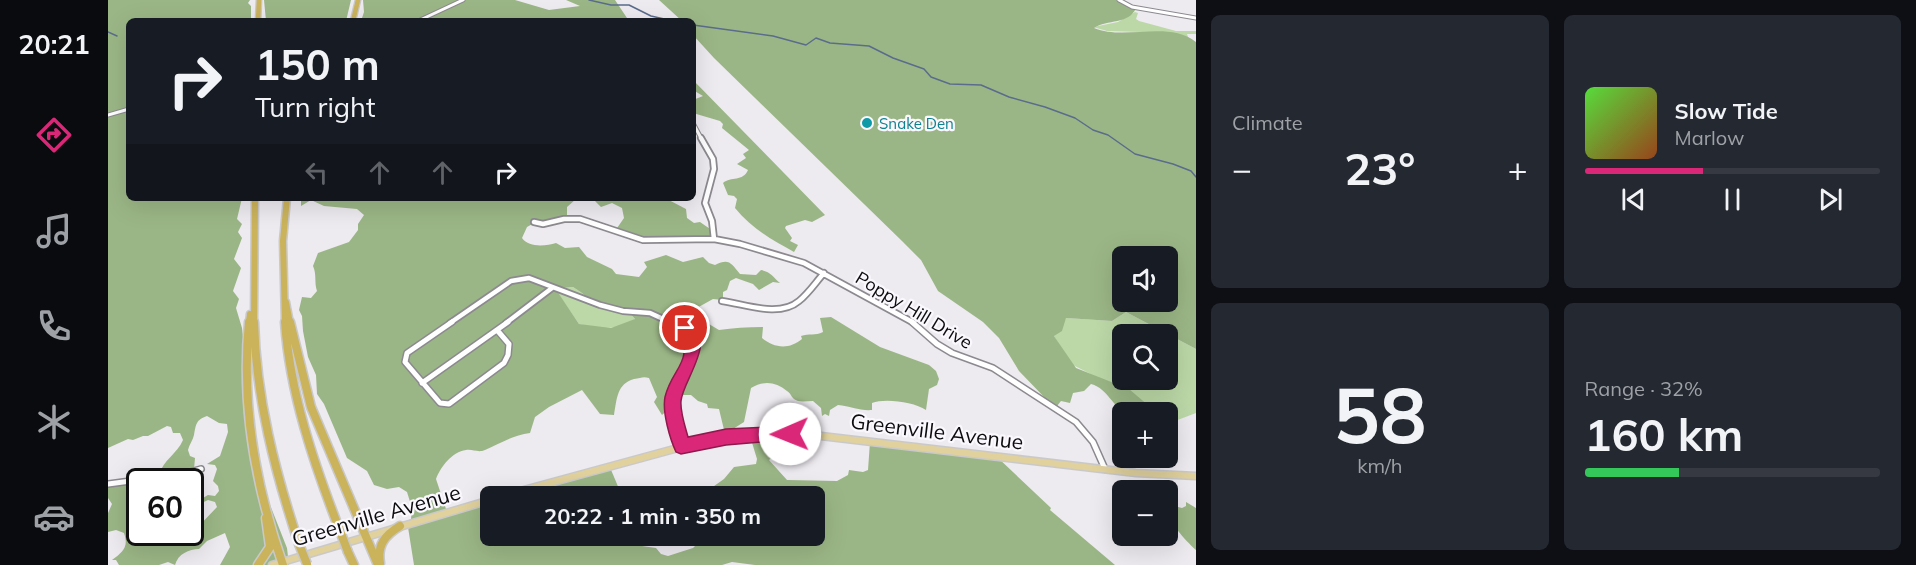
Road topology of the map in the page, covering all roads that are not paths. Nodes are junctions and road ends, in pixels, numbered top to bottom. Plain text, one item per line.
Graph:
1 (258, 0) edge
2 (358, 0) edge
3 (463, 0) edge
4 (1119, 0) edge
5 (258, 18) edge
6 (354, 18) edge
7 (426, 18) edge
8 (1196, 18) edge
9 (126, 110) edge
10 (108, 115) edge
11 (696, 128) edge
12 (701, 137) junction
13 (696, 138) edge
14 (255, 201) edge
15 (287, 201) edge
16 (534, 222) dead end
17 (714, 239) junction
18 (824, 273) junction
19 (282, 281) junction
20 (552, 288) junction
21 (723, 301) dead end
22 (253, 303) junction
23 (497, 330) junction
24 (422, 383) junction
25 (681, 446) junction
26 (1105, 469) junction
27 (1196, 476) edge
28 (126, 482) edge
29 (108, 484) edge
30 (538, 486) edge
31 (480, 503) edge
32 (266, 509) junction
33 (400, 526) junction
34 (364, 536) junction
35 (279, 564) edge
36 (258, 565) edge
37 (307, 565) edge
38 (354, 565) edge
39 (379, 565) edge

1 - 5 highway
2 - 6 highway
3 - 7 street
4 - 8 street
9 - 10 street
11 - 12 street
12 - 13 street
12 - 17 street
14 - 22 highway
15 - 19 highway
16 - 17 street, Poppy Hill Drive
17 - 18 street, Poppy Hill Drive
18 - 21 street
18 - 26 street, Poppy Hill Drive
19 - 34 highway
19 - 38 highway, bridge
20 - 23 street
20 - 24 street
20 - 25 street
22 - 32 highway
22 - 37 highway, bridge
23 - 24 street
23 - 24 street
25 - 26 main road, Greenville Avenue
25 - 30 main road, Greenville Avenue
26 - 27 main road, Greenville Avenue
28 - 29 street
31 - 33 main road, Greenville Avenue
32 - 35 highway
32 - 36 highway
33 - 34 main road, Greenville Avenue
33 - 39 highway
34 - 35 main road, Greenville Avenue
34 - 39 highway

